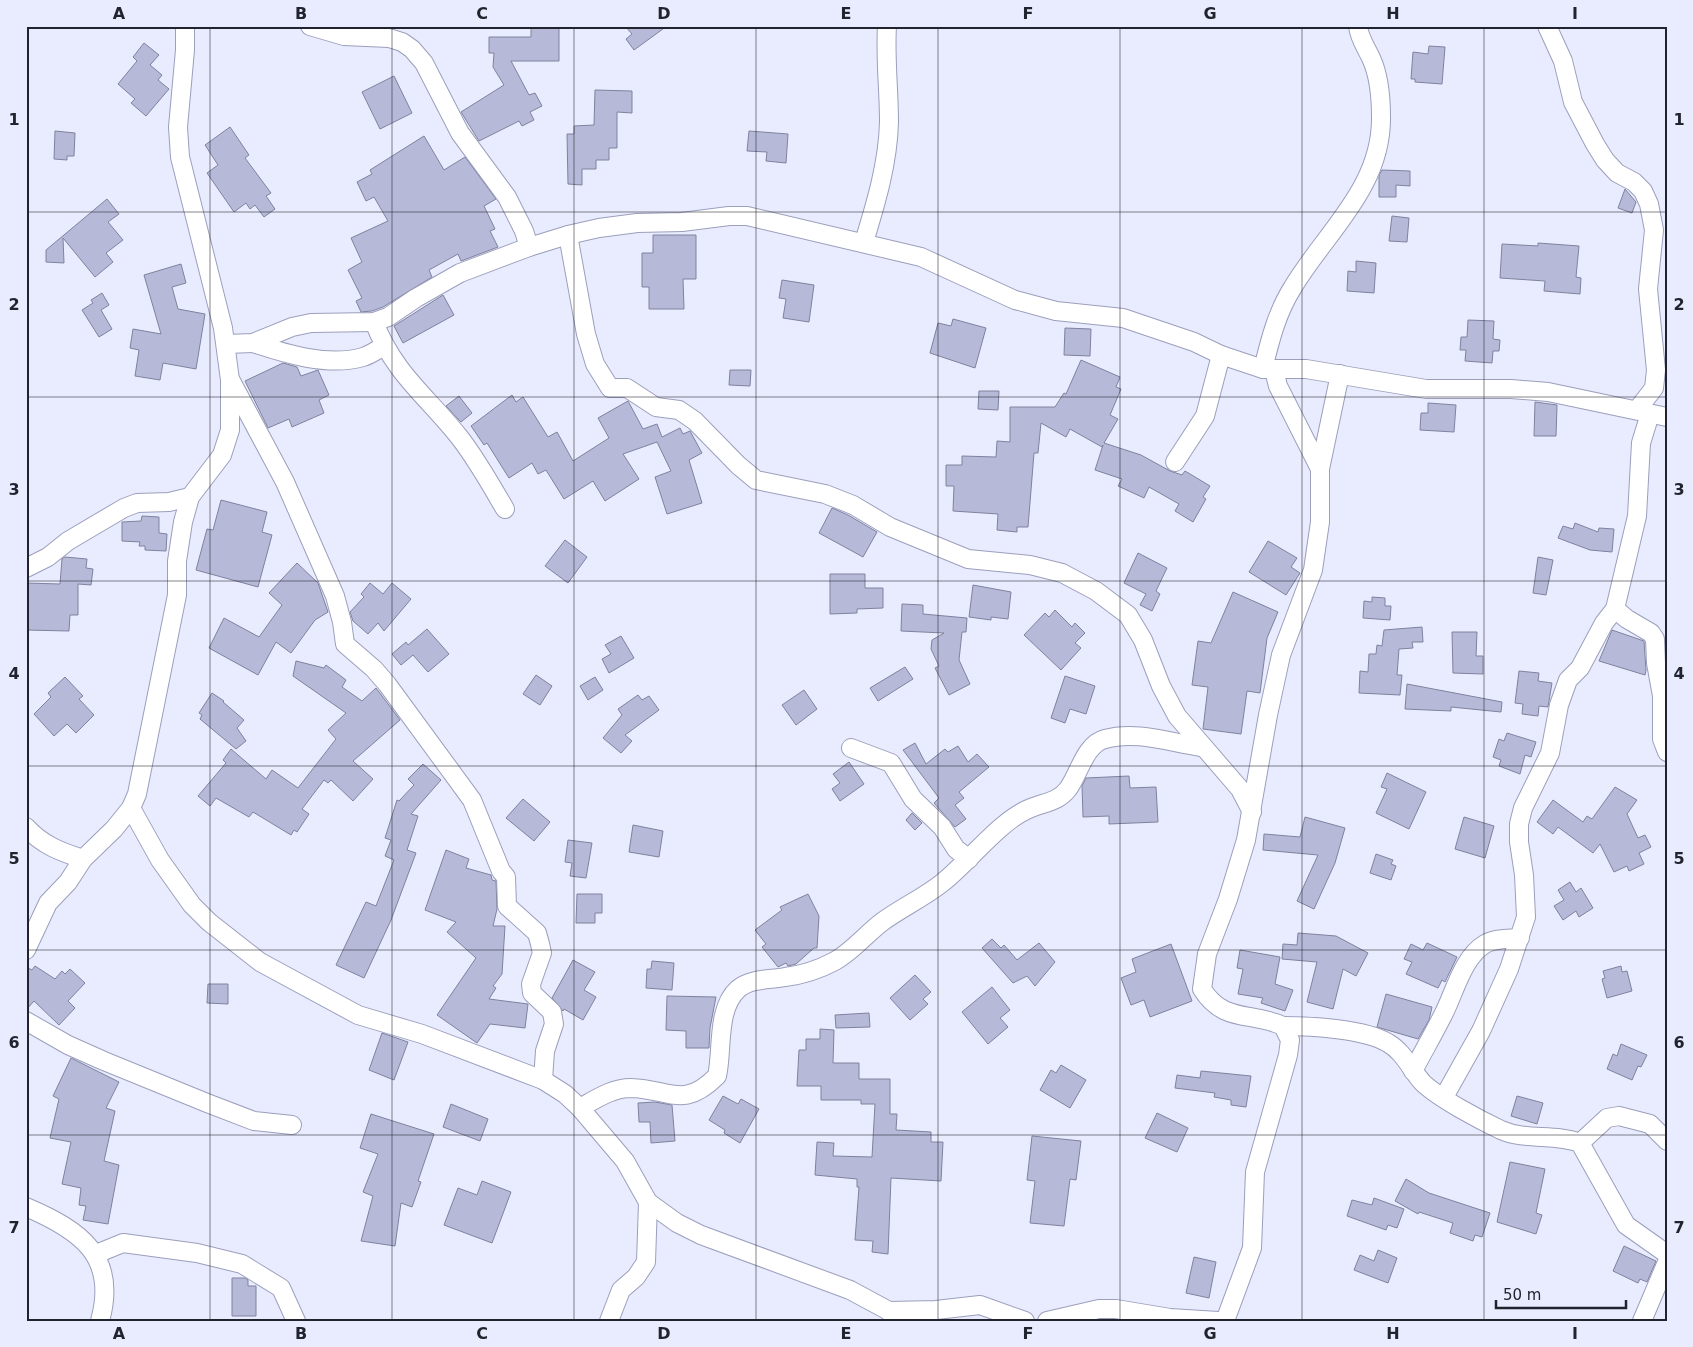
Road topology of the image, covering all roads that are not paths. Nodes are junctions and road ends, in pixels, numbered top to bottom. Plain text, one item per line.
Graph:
1 (185, 26) edge
2 (310, 26) edge
3 (887, 26) edge
4 (1358, 26) edge
5 (1547, 26) edge
6 (568, 235) junction
7 (864, 242) junction
8 (529, 247) junction
9 (374, 322) junction
10 (253, 343) junction
11 (226, 344) junction
12 (384, 346) junction
13 (1221, 355) junction
14 (1268, 370) junction
15 (1340, 374) junction
16 (230, 380) junction
17 (1657, 414) edge
18 (1175, 462) dead end
19 (1320, 469) junction
20 (190, 497) junction
21 (505, 509) dead end
22 (26, 568) edge
23 (1615, 609) junction
24 (1202, 747) junction
25 (851, 748) dead end
26 (1667, 752) edge
27 (131, 808) junction
28 (1252, 812) junction
29 (26, 827) edge
30 (83, 859) junction
31 (969, 859) junction
32 (1520, 938) junction
33 (26, 950) edge
34 (26, 1021) edge
35 (1284, 1026) junction
36 (1413, 1071) junction
37 (543, 1080) junction
38 (1444, 1097) junction
39 (580, 1108) junction
40 (292, 1125) dead end
41 (1667, 1141) edge
42 (1580, 1143) junction
43 (648, 1202) junction
44 (26, 1207) edge
45 (96, 1254) junction
46 (1667, 1254) edge
47 (1667, 1262) edge
48 (893, 1316) edge
49 (100, 1321) edge
50 (296, 1321) edge
51 (609, 1321) edge
52 (1025, 1321) edge
53 (1046, 1321) edge
54 (1218, 1321) edge
55 (1225, 1321) edge
56 (1642, 1321) edge

1 - 11 street
2 - 8 street
3 - 7 street
4 - 14 street
5 - 17 street
6 - 7 street
6 - 8 street
6 - 24 street
7 - 13 street
8 - 9 street
9 - 10 street
9 - 12 street
10 - 11 street
10 - 12 street
11 - 16 street
12 - 21 street
13 - 14 street
13 - 18 street
14 - 15 street
14 - 19 street
15 - 17 street
15 - 19 street
16 - 20 street
16 - 37 street
17 - 23 street
19 - 28 street
20 - 22 street
20 - 27 street
23 - 26 street
23 - 32 street
24 - 28 street
24 - 31 street
25 - 31 street
27 - 30 street
27 - 37 street
28 - 35 street
29 - 30 street
30 - 33 street
31 - 39 street
32 - 36 street
32 - 38 street
34 - 40 street
35 - 36 street
35 - 55 street
36 - 38 street
37 - 39 street
38 - 42 street
39 - 43 street
41 - 42 street
42 - 46 street
43 - 48 street
43 - 51 street
44 - 45 street
45 - 49 street
45 - 50 street
47 - 56 street
48 - 52 street
53 - 54 street

